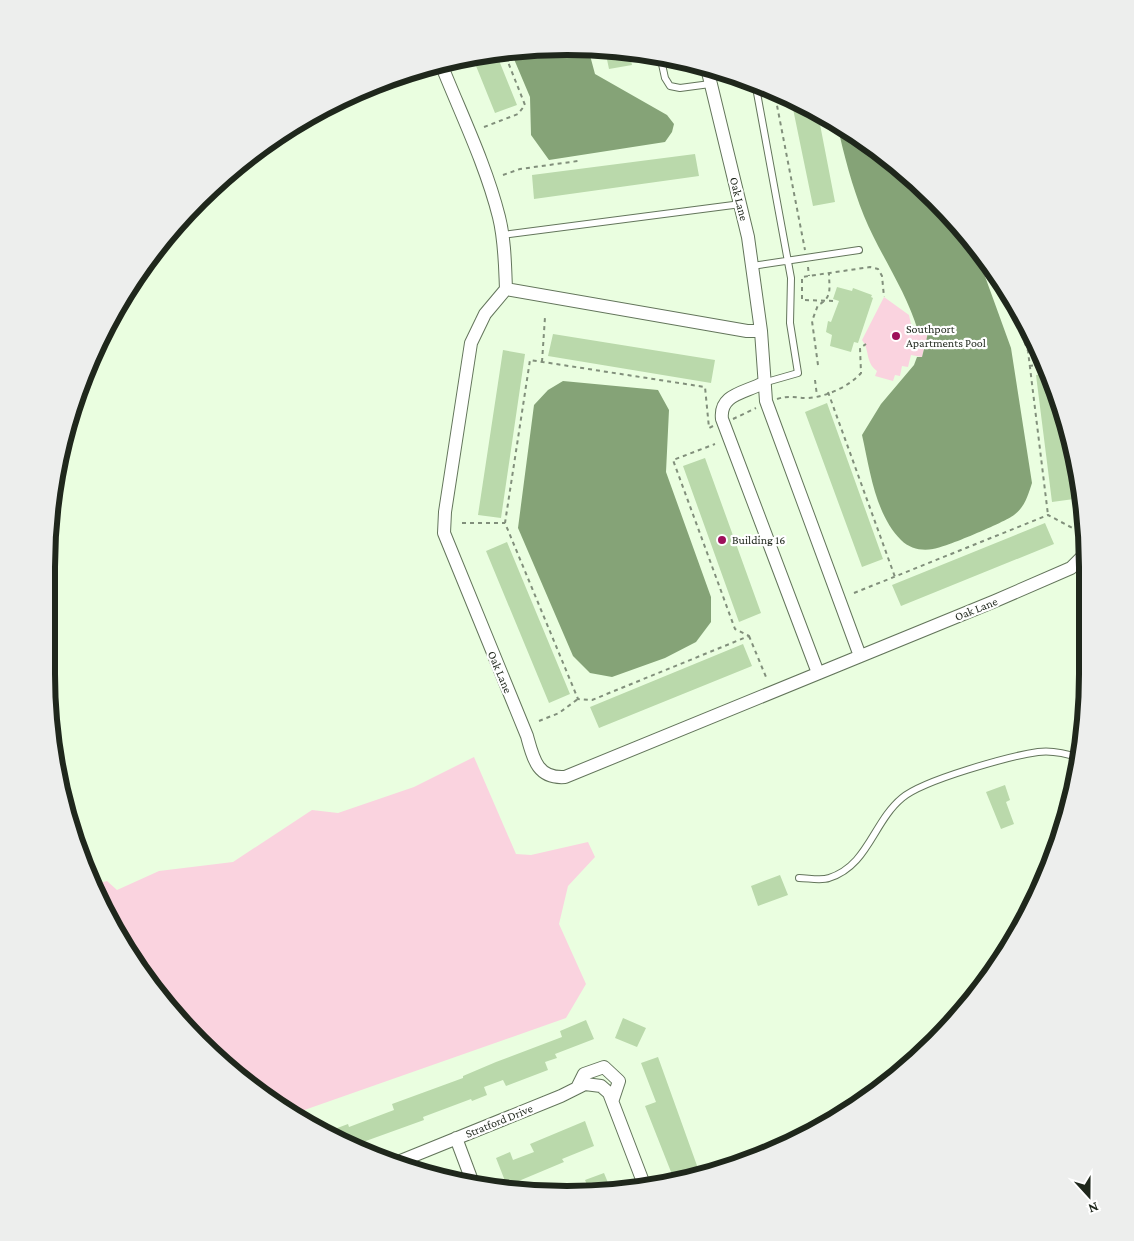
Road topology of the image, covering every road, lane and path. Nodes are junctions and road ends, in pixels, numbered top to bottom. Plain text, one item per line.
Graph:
1 (507, 58) edge
2 (662, 64) edge
3 (443, 70) edge
4 (708, 75) edge
5 (710, 84) junction
6 (757, 92) edge
7 (776, 100) edge
8 (484, 127) dead end
9 (578, 161) dead end
10 (503, 175) dead end
11 (741, 204) junction
12 (502, 234) junction
13 (805, 250) dead end
14 (859, 250) dead end
15 (787, 261) junction
16 (752, 266) junction
17 (808, 267) dead end
18 (829, 273) junction
19 (809, 276) junction
20 (506, 290) junction
21 (884, 297) dead end
22 (826, 301) junction
23 (833, 301) dead end
24 (545, 318) dead end
25 (1019, 327) edge
26 (761, 331) junction
27 (866, 344) dead end
28 (542, 362) junction
29 (818, 365) dead end
30 (1037, 365) edge
31 (1029, 366) junction
32 (814, 380) dead end
33 (763, 383) junction
34 (828, 392) junction
35 (817, 396) junction
36 (773, 401) dead end
37 (761, 406) dead end
38 (732, 419) dead end
39 (709, 428) dead end
40 (715, 444) dead end
41 (1048, 515) junction
42 (462, 523) dead end
43 (505, 523) junction
44 (1078, 531) edge
45 (1079, 560) edge
46 (895, 577) junction
47 (854, 593) dead end
48 (749, 636) junction
49 (860, 656) junction
50 (818, 672) junction
51 (766, 677) dead end
52 (578, 700) junction
53 (539, 721) dead end
54 (1072, 755) edge
55 (799, 878) dead end
56 (578, 1086) junction
57 (613, 1099) junction
58 (456, 1138) junction
59 (404, 1160) edge
60 (470, 1177) edge
61 (642, 1180) edge

1 - 8 path
2 - 5 lane
3 - 12 street
4 - 5 street, Oak Lane
5 - 11 street, Oak Lane
6 - 15 lane
7 - 13 path
9 - 10 path
11 - 12 lane
11 - 16 street, Oak Lane
12 - 20 street
14 - 15 lane
15 - 16 lane
15 - 33 lane
16 - 26 street, Oak Lane
17 - 19 path
18 - 19 path
18 - 21 path
18 - 22 path
19 - 22 path
20 - 26 street
20 - 50 street, Oak Lane
22 - 23 path
22 - 29 path
24 - 28 path
25 - 31 path
26 - 33 street, Oak Lane
27 - 34 path
28 - 39 path
28 - 43 path
30 - 31 path
31 - 41 path
32 - 35 path
33 - 49 street, Oak Lane
33 - 50 street
34 - 35 path
34 - 46 path
35 - 36 path
37 - 38 path
40 - 48 path
41 - 44 path
41 - 46 path
42 - 43 path
43 - 52 path
45 - 49 street, Oak Lane
46 - 47 path
48 - 51 path
48 - 52 path
49 - 50 street, Oak Lane
52 - 53 path
54 - 55 lane
56 - 57 street, Stratford Drive
56 - 57 street
56 - 58 street, Stratford Drive
57 - 61 street
58 - 59 street, Stratford Drive
58 - 60 street

